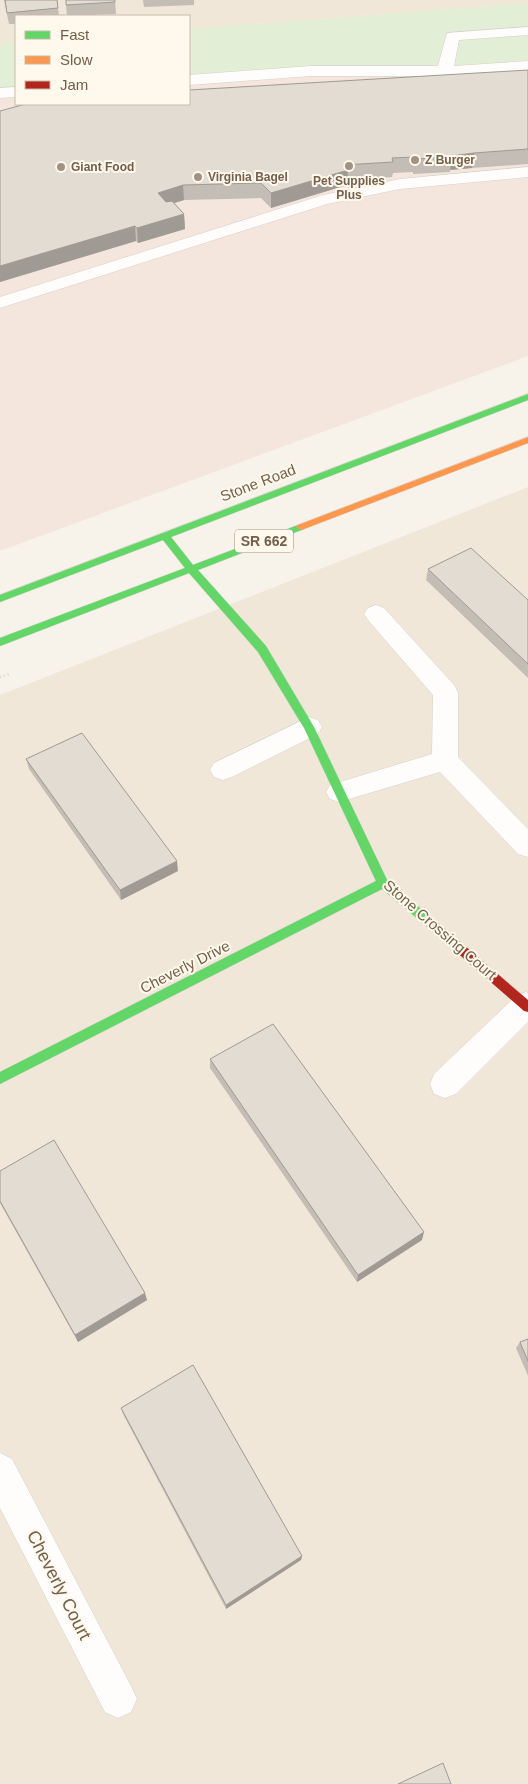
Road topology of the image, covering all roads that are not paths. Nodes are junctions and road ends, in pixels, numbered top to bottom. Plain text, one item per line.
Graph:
1 (528, 32) edge
2 (528, 66) edge
3 (446, 71) junction
4 (190, 80) edge
5 (15, 92) edge
6 (0, 93) edge
7 (528, 172) edge
8 (0, 303) edge
9 (528, 396) edge
10 (528, 440) edge
11 (164, 535) junction
12 (191, 569) junction
13 (0, 599) edge
14 (376, 614) dead end
15 (0, 642) edge
16 (309, 727) junction
17 (444, 760) junction
18 (223, 770) dead end
19 (339, 792) junction
20 (528, 846) edge
21 (383, 883) junction
22 (527, 1006) edge
23 (0, 1078) edge
24 (445, 1084) dead end
25 (0, 1471) edge
26 (118, 1698) dead end

1 - 3 lane
2 - 3 lane
3 - 4 lane
5 - 6 lane
7 - 8 lane
9 - 11 main road, Stone Road / SR 662
10 - 12 main road, SR 662
11 - 12 main road, Stone Crossing Court
11 - 13 main road, Stone Road / SR 662
12 - 15 main road, SR 662
12 - 16 main road, Stone Crossing Court
14 - 17 street
16 - 18 street
16 - 19 main road, Stone Crossing Court
17 - 19 street
17 - 20 street
19 - 21 main road, Stone Crossing Court
21 - 22 main road, Stone Crossing Court
21 - 23 main road, Cheverly Drive
22 - 24 street, Stone Crossing Court
25 - 26 street, Cheverly Court

